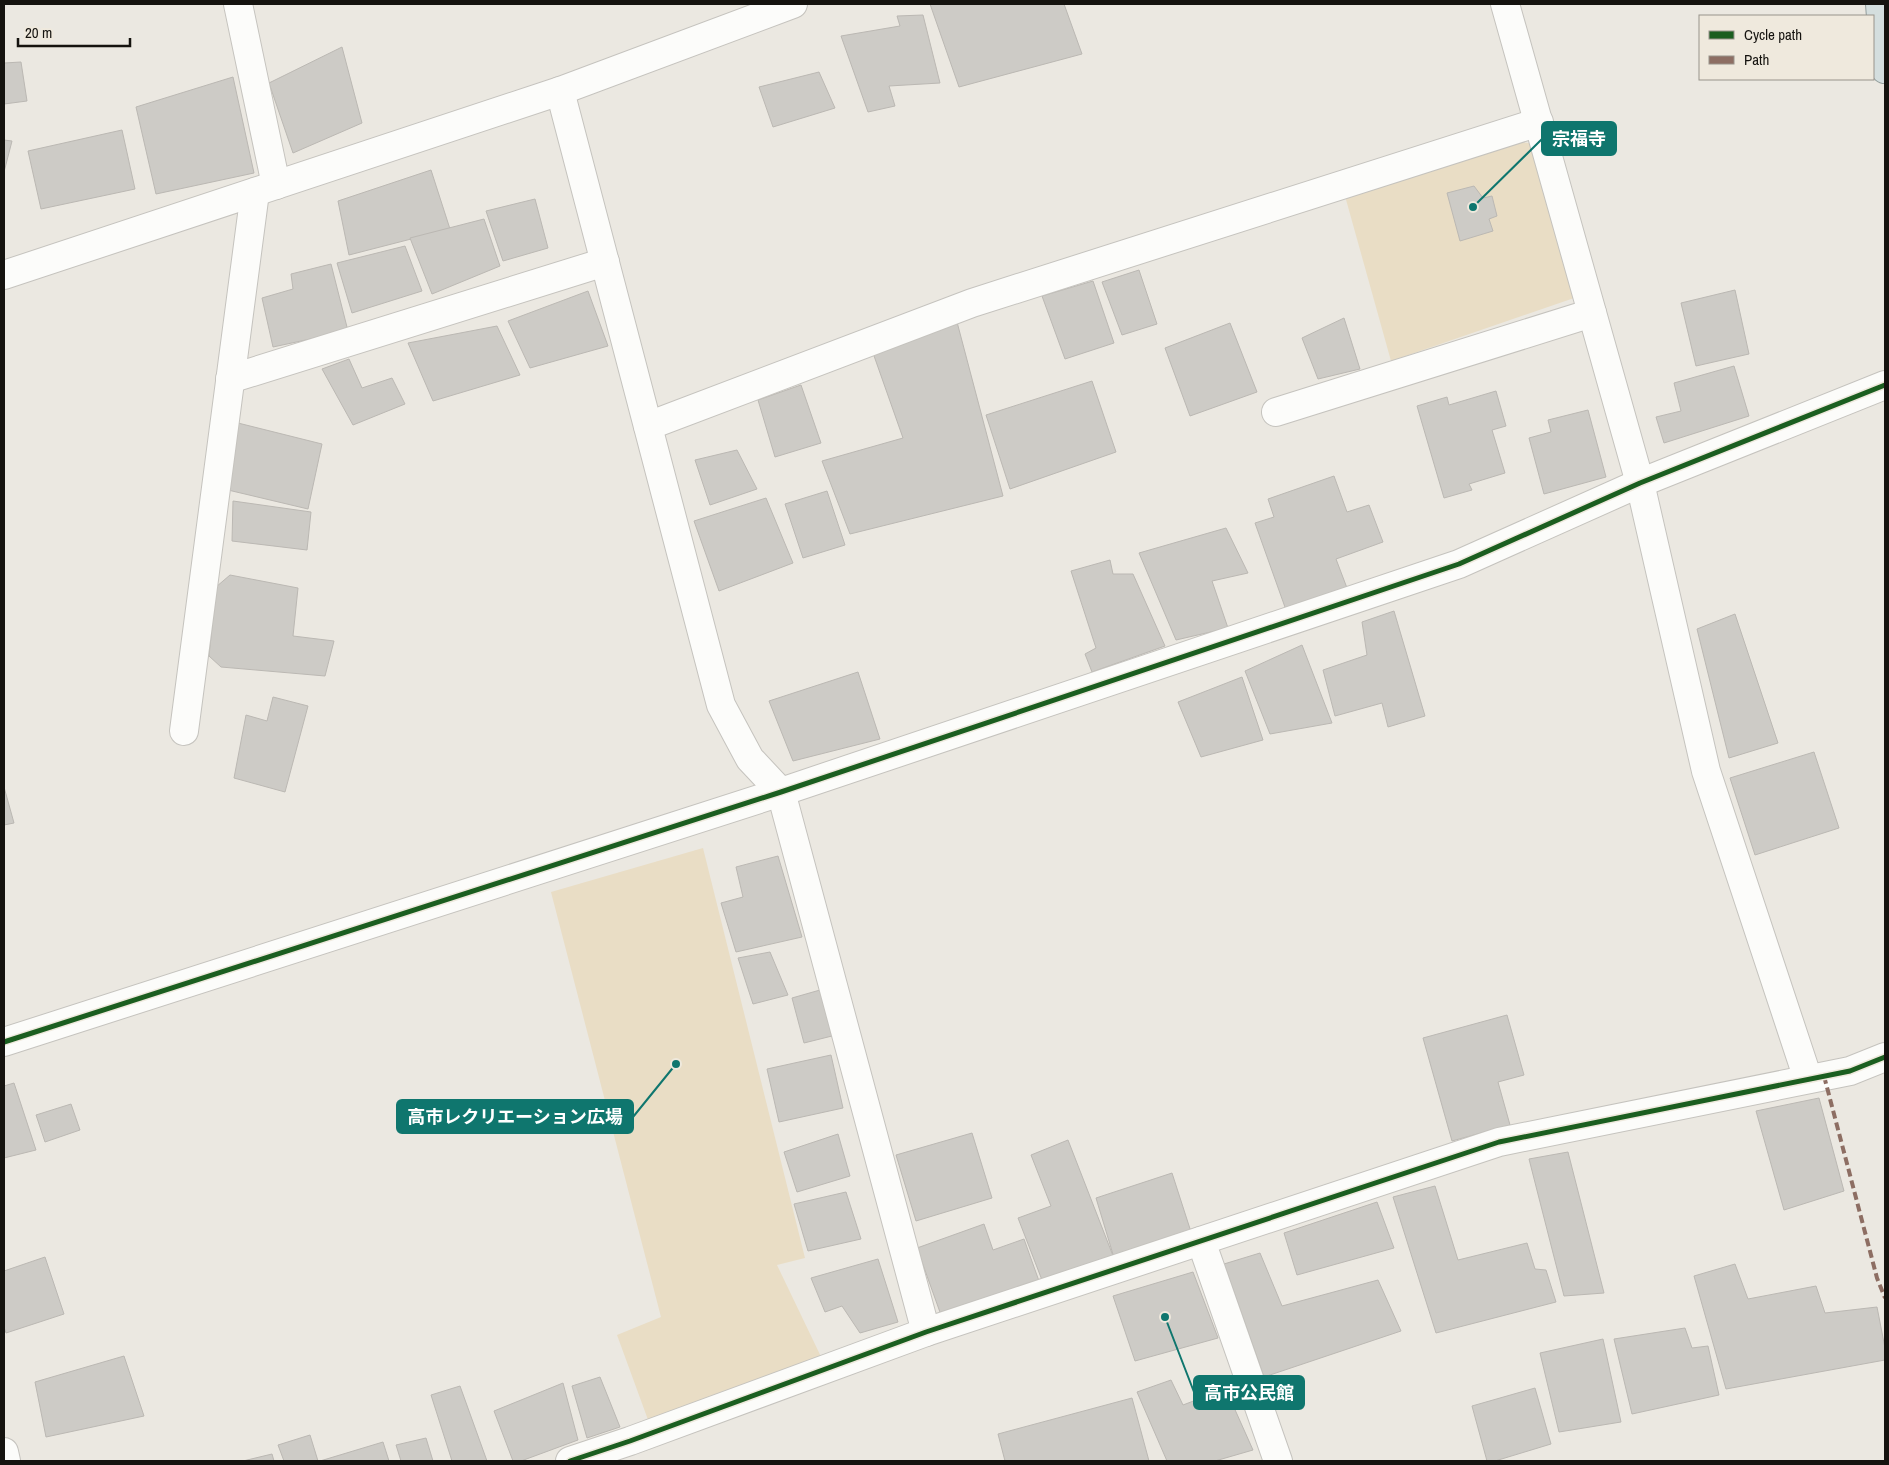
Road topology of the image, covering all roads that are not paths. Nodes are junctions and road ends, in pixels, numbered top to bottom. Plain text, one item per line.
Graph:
1 (238, 4) edge
2 (793, 4) edge
3 (1506, 4) edge
4 (1880, 4) edge
5 (742, 13) edge
6 (1885, 68) edge
7 (560, 91) junction
8 (1539, 122) junction
9 (266, 188) junction
10 (605, 262) junction
11 (4, 275) edge
12 (1592, 313) junction
13 (230, 379) junction
14 (1885, 385) edge
15 (1276, 412) dead end
16 (648, 426) junction
17 (1640, 483) junction
18 (184, 731) dead end
19 (781, 792) junction
20 (4, 1042) edge
21 (1885, 1057) edge
22 (1808, 1079) junction
23 (1201, 1240) junction
24 (926, 1332) junction
25 (639, 1451) edge
26 (4, 1452) edge
27 (6, 1461) edge
28 (570, 1461) edge
29 (1278, 1461) edge

1 - 9 street
2 - 5 street
3 - 8 street
4 - 6 highway
5 - 7 street
7 - 9 street
7 - 10 street
8 - 12 street
8 - 16 street
9 - 11 street
9 - 13 street
10 - 13 street
10 - 16 street
12 - 15 street
12 - 17 street
13 - 18 street
14 - 17 street
16 - 19 street
17 - 19 street
17 - 22 street
19 - 20 street
19 - 24 street
21 - 22 street
22 - 23 street
23 - 24 street
23 - 29 street
24 - 25 street
25 - 28 street
26 - 27 street

